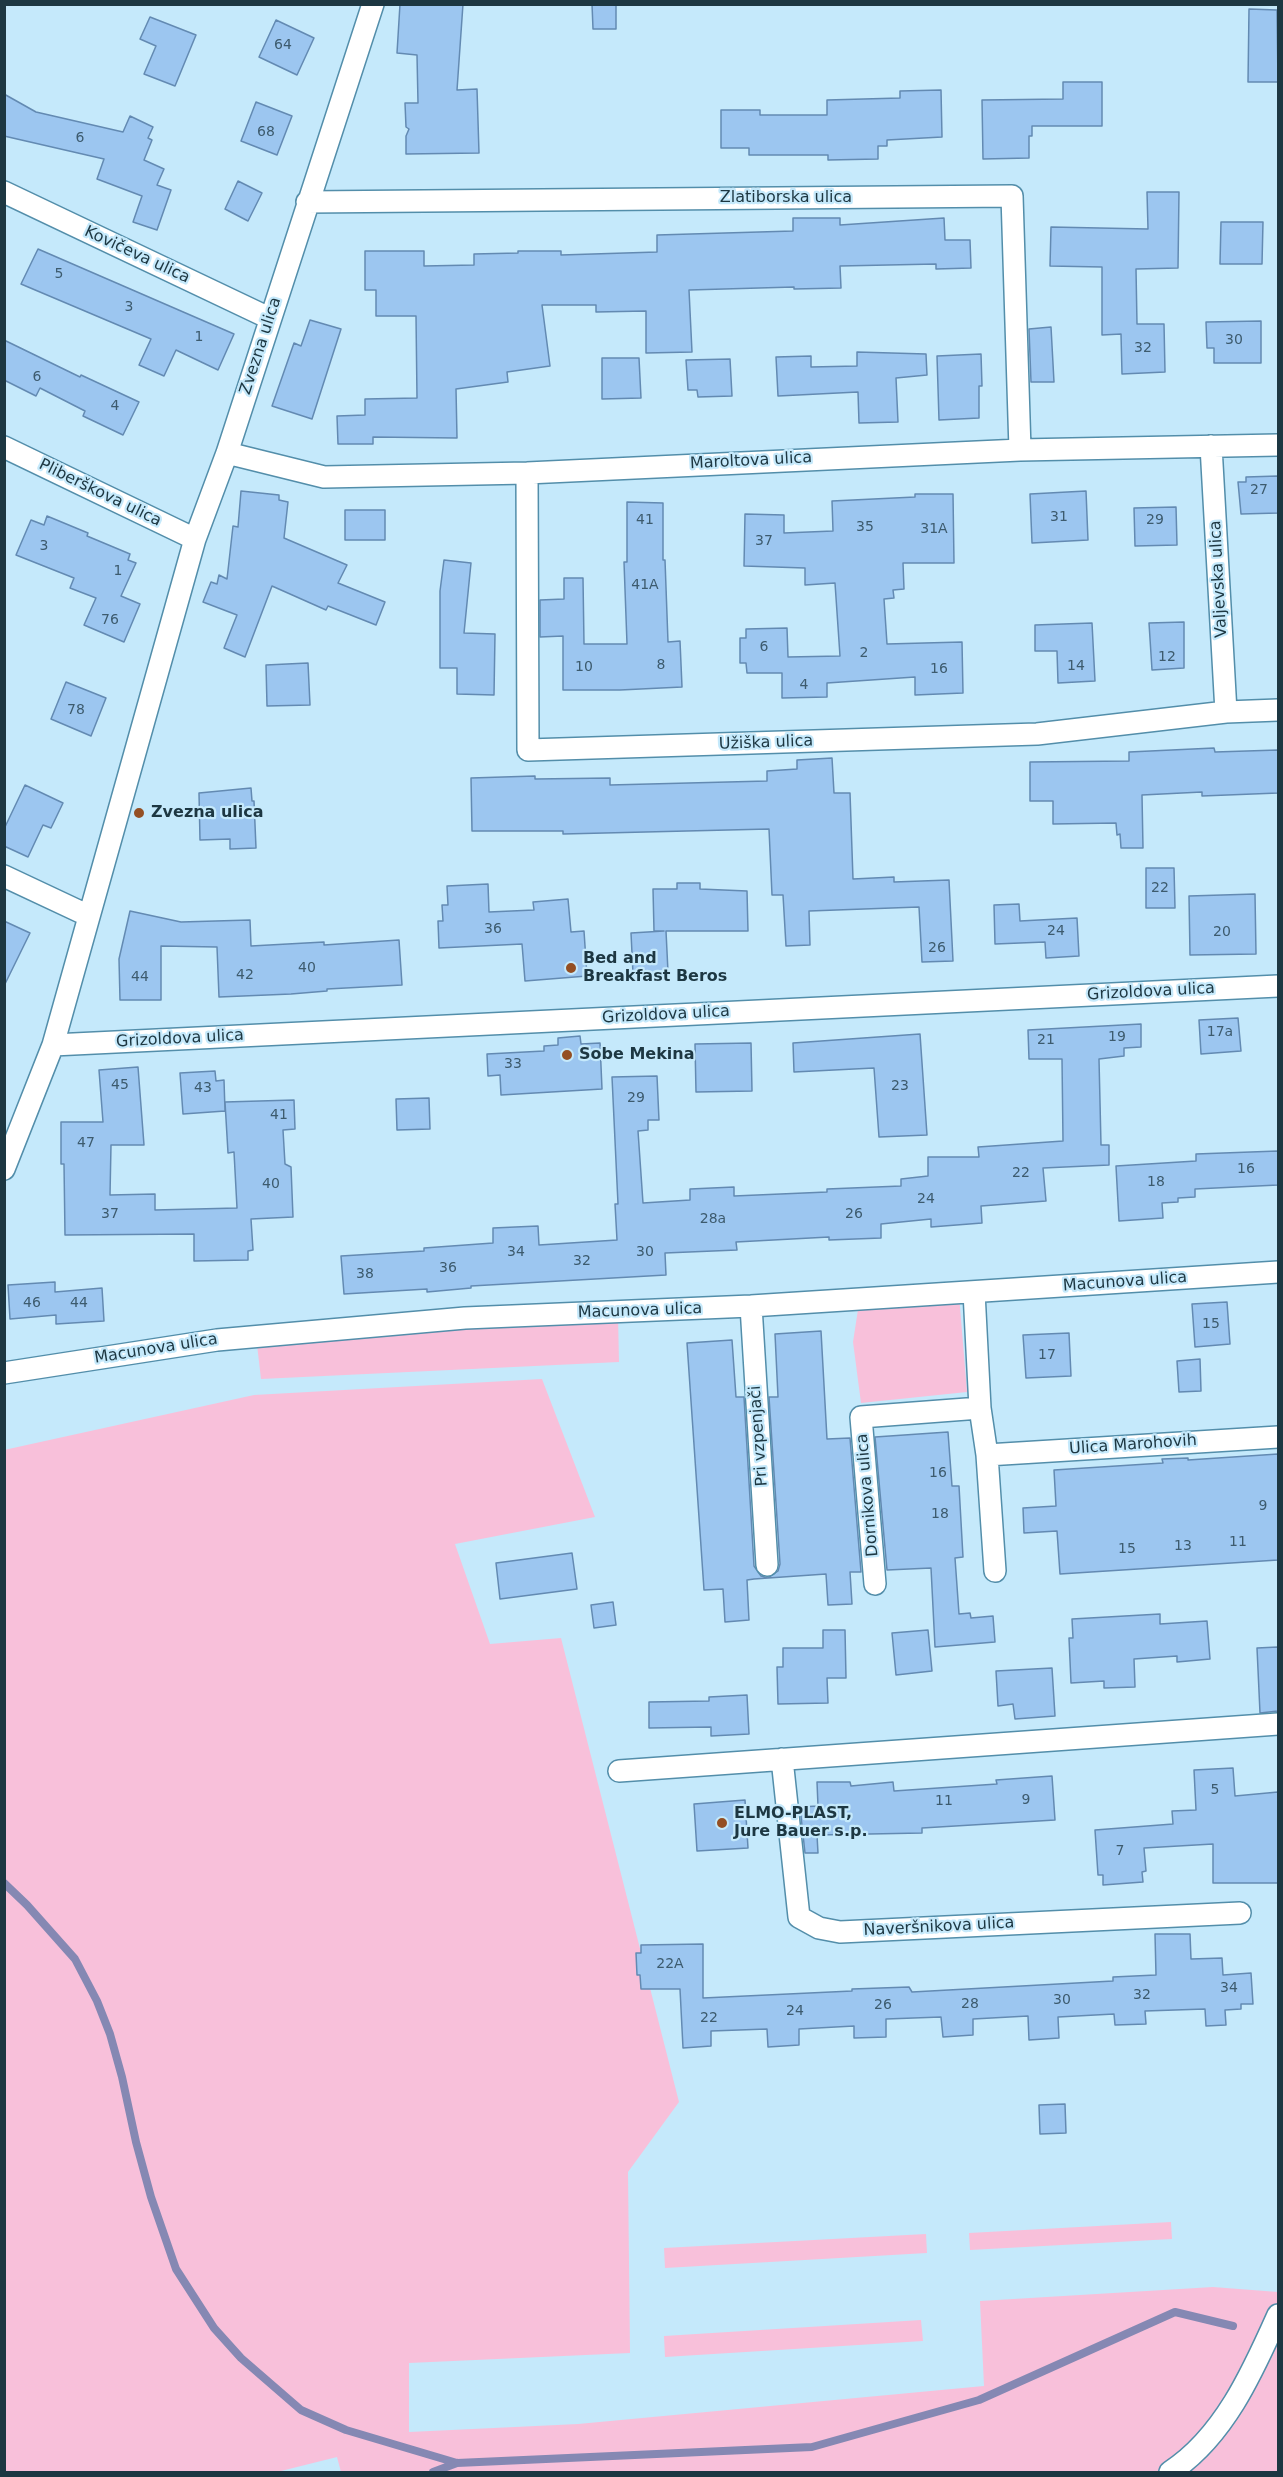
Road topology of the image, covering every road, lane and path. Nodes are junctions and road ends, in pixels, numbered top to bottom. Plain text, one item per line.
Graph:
1 (373, 4) edge
2 (4, 192) edge
3 (308, 202) junction
4 (269, 318) junction
5 (1278, 445) edge
6 (1211, 446) junction
7 (4, 447) edge
8 (1020, 450) junction
9 (227, 453) junction
10 (527, 473) junction
11 (195, 539) junction
12 (1278, 711) edge
13 (1226, 712) junction
14 (4, 876) edge
15 (89, 916) junction
16 (1278, 986) edge
17 (53, 1045) junction
18 (6, 1161) edge
19 (1278, 1272) edge
20 (974, 1292) junction
21 (751, 1306) junction
22 (4, 1373) edge
23 (980, 1408) junction
24 (1278, 1437) edge
25 (987, 1455) junction
26 (767, 1565) dead end
27 (995, 1571) dead end
28 (875, 1584) dead end
29 (1278, 1725) edge
30 (782, 1759) junction
31 (619, 1771) dead end
32 (1240, 1913) dead end
33 (1278, 2315) edge
34 (1170, 2472) edge

1 - 3 street, Zvezna ulica
2 - 4 street, Kovičeva ulica
3 - 4 street, Zvezna ulica
3 - 8 street, Zlatiborska ulica
4 - 9 street, Zvezna ulica
5 - 6 street, Maroltova ulica
6 - 8 street, Maroltova ulica
6 - 13 street, Valjevska ulica
7 - 11 street, Pliberškova ulica
8 - 10 street, Maroltova ulica
9 - 10 street, Maroltova ulica
9 - 11 street, Zvezna ulica
10 - 13 street, Užiška ulica
11 - 15 street, Zvezna ulica
12 - 13 street, Užiška ulica
14 - 15 street
15 - 17 street, Zvezna ulica
16 - 17 street, Grizoldova ulica
17 - 18 street, Zvezna ulica
19 - 20 street, Macunova ulica
20 - 21 street, Macunova ulica
20 - 23 street
21 - 22 street, Macunova ulica
21 - 26 street, Pri vzpenjači
23 - 25 street
23 - 28 street, Dornikova ulica
24 - 25 street, Ulica Marohovih
25 - 27 street
29 - 30 street
30 - 31 street
30 - 32 street, Naveršnikova ulica
33 - 34 street

